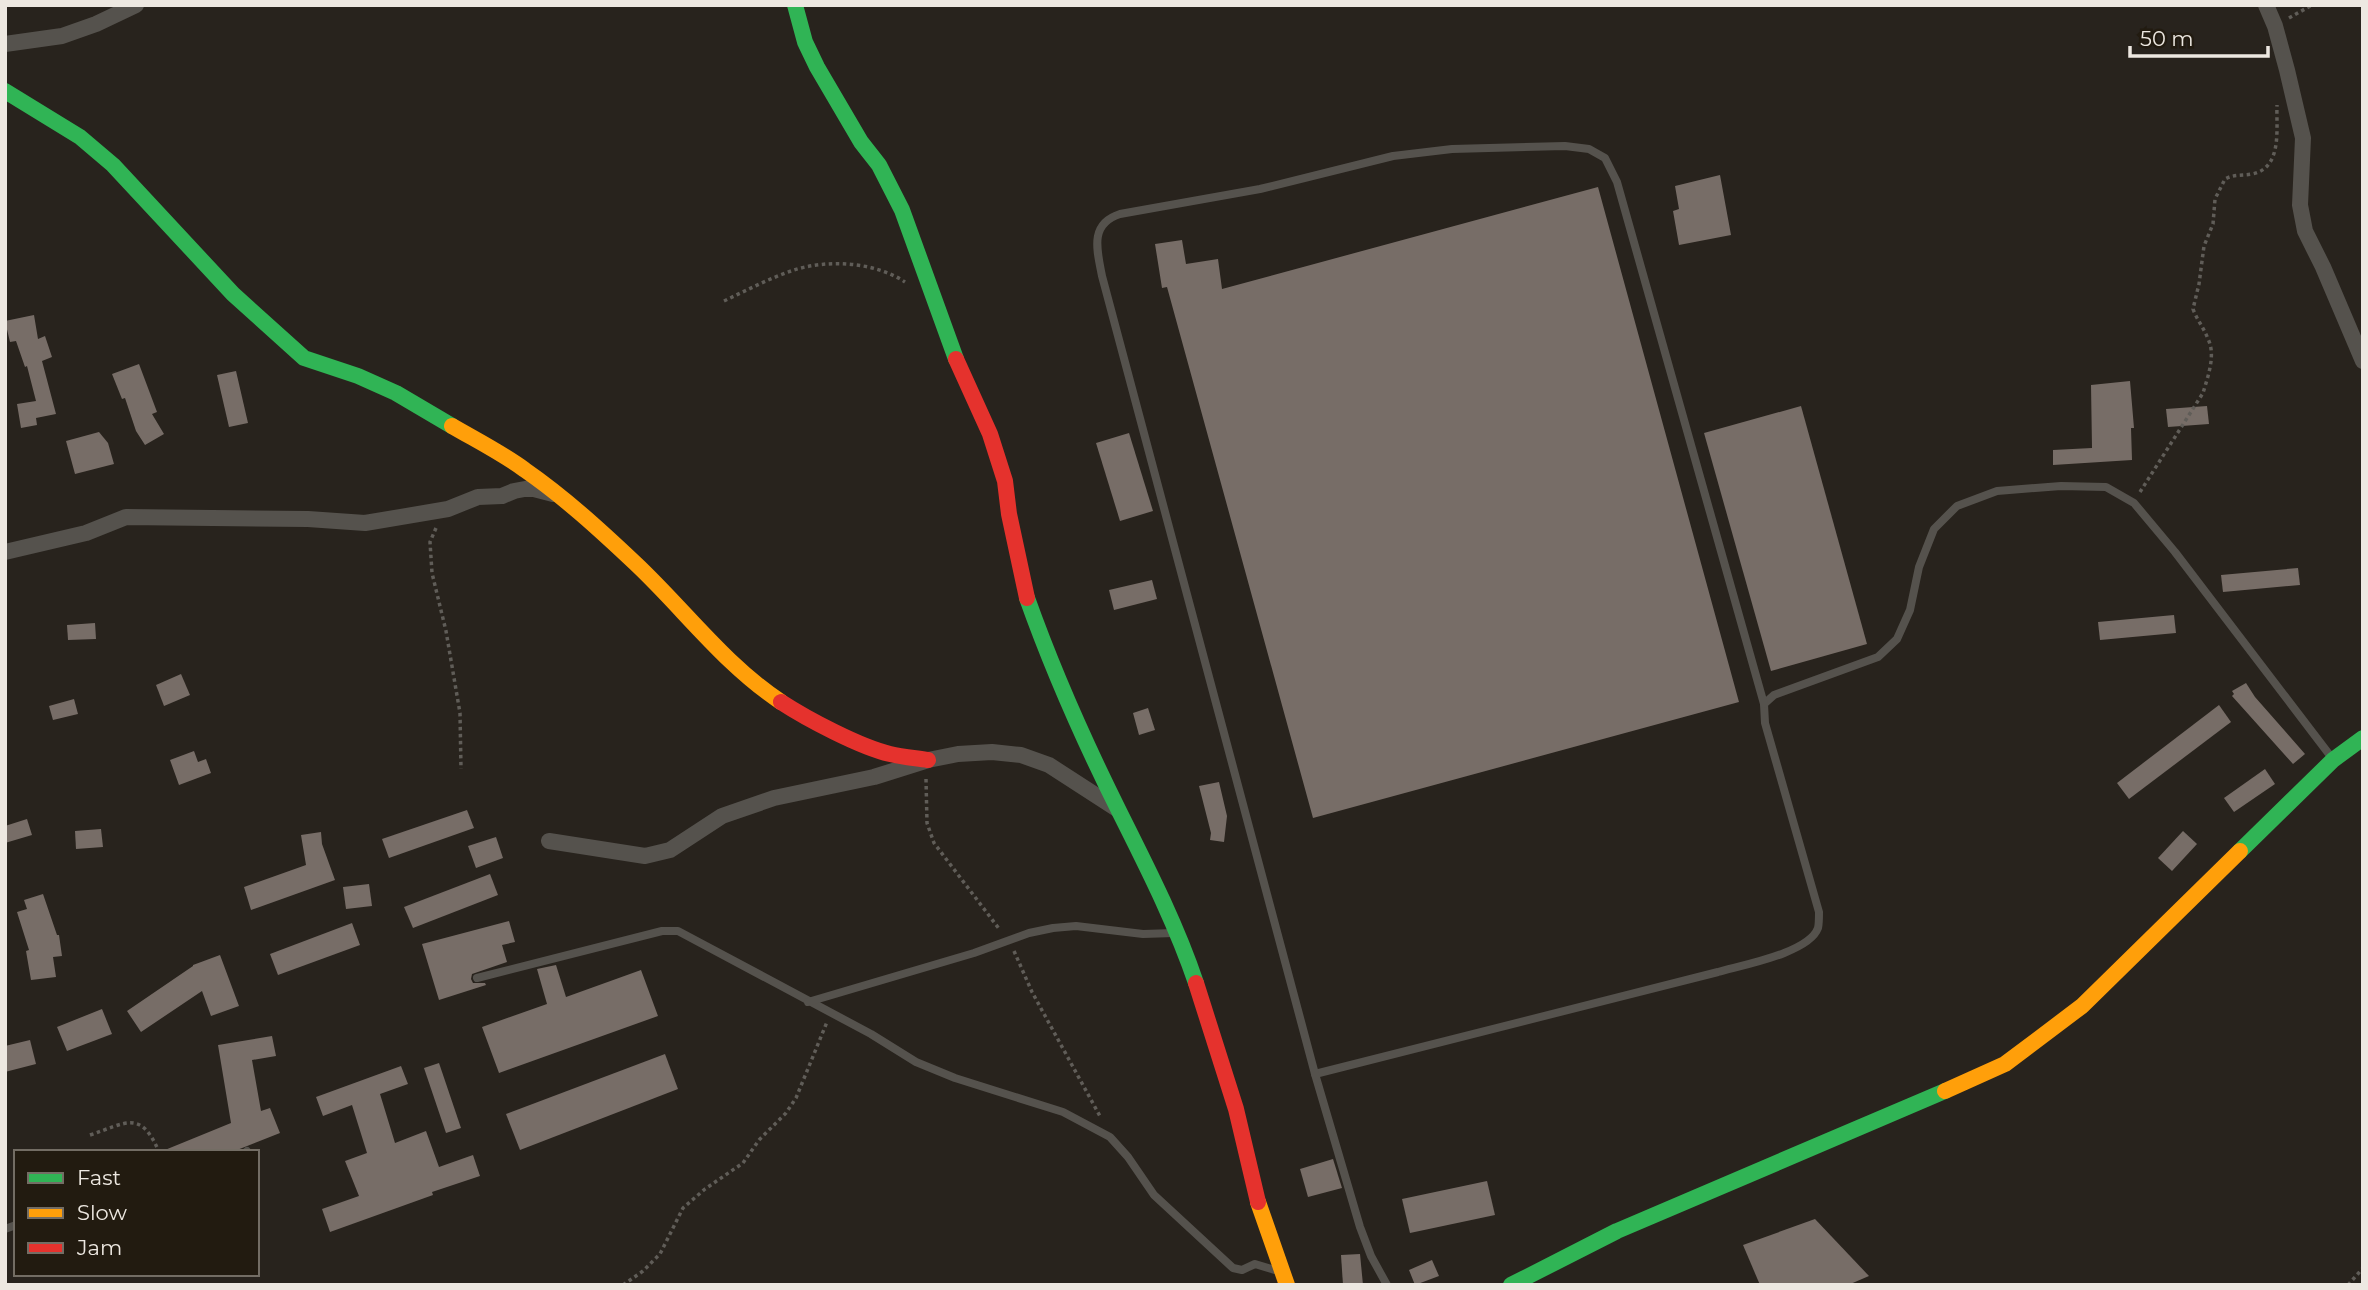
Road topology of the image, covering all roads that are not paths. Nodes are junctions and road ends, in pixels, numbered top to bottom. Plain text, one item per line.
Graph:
1 (136, 5) edge
2 (795, 5) edge
3 (2266, 5) edge
4 (5, 44) edge
5 (5, 92) edge
6 (2363, 361) edge
7 (565, 499) junction
8 (5, 552) edge
9 (1764, 704) junction
10 (2363, 738) edge
11 (928, 760) junction
12 (2333, 760) junction
13 (1119, 811) junction
14 (550, 841) dead end
15 (1177, 933) junction
16 (477, 978) dead end
17 (808, 1002) junction
18 (1315, 1074) junction
19 (1284, 1278) edge
20 (1387, 1285) edge
21 (1511, 1285) edge

1 - 4 street
2 - 13 street
3 - 6 street
5 - 7 street
7 - 8 street
7 - 11 street
9 - 12 lane
9 - 18 lane
9 - 18 lane
10 - 12 street
11 - 13 street
11 - 14 street
12 - 21 street
13 - 15 street
15 - 17 lane
15 - 19 street
16 - 17 lane
17 - 19 lane
18 - 20 lane

